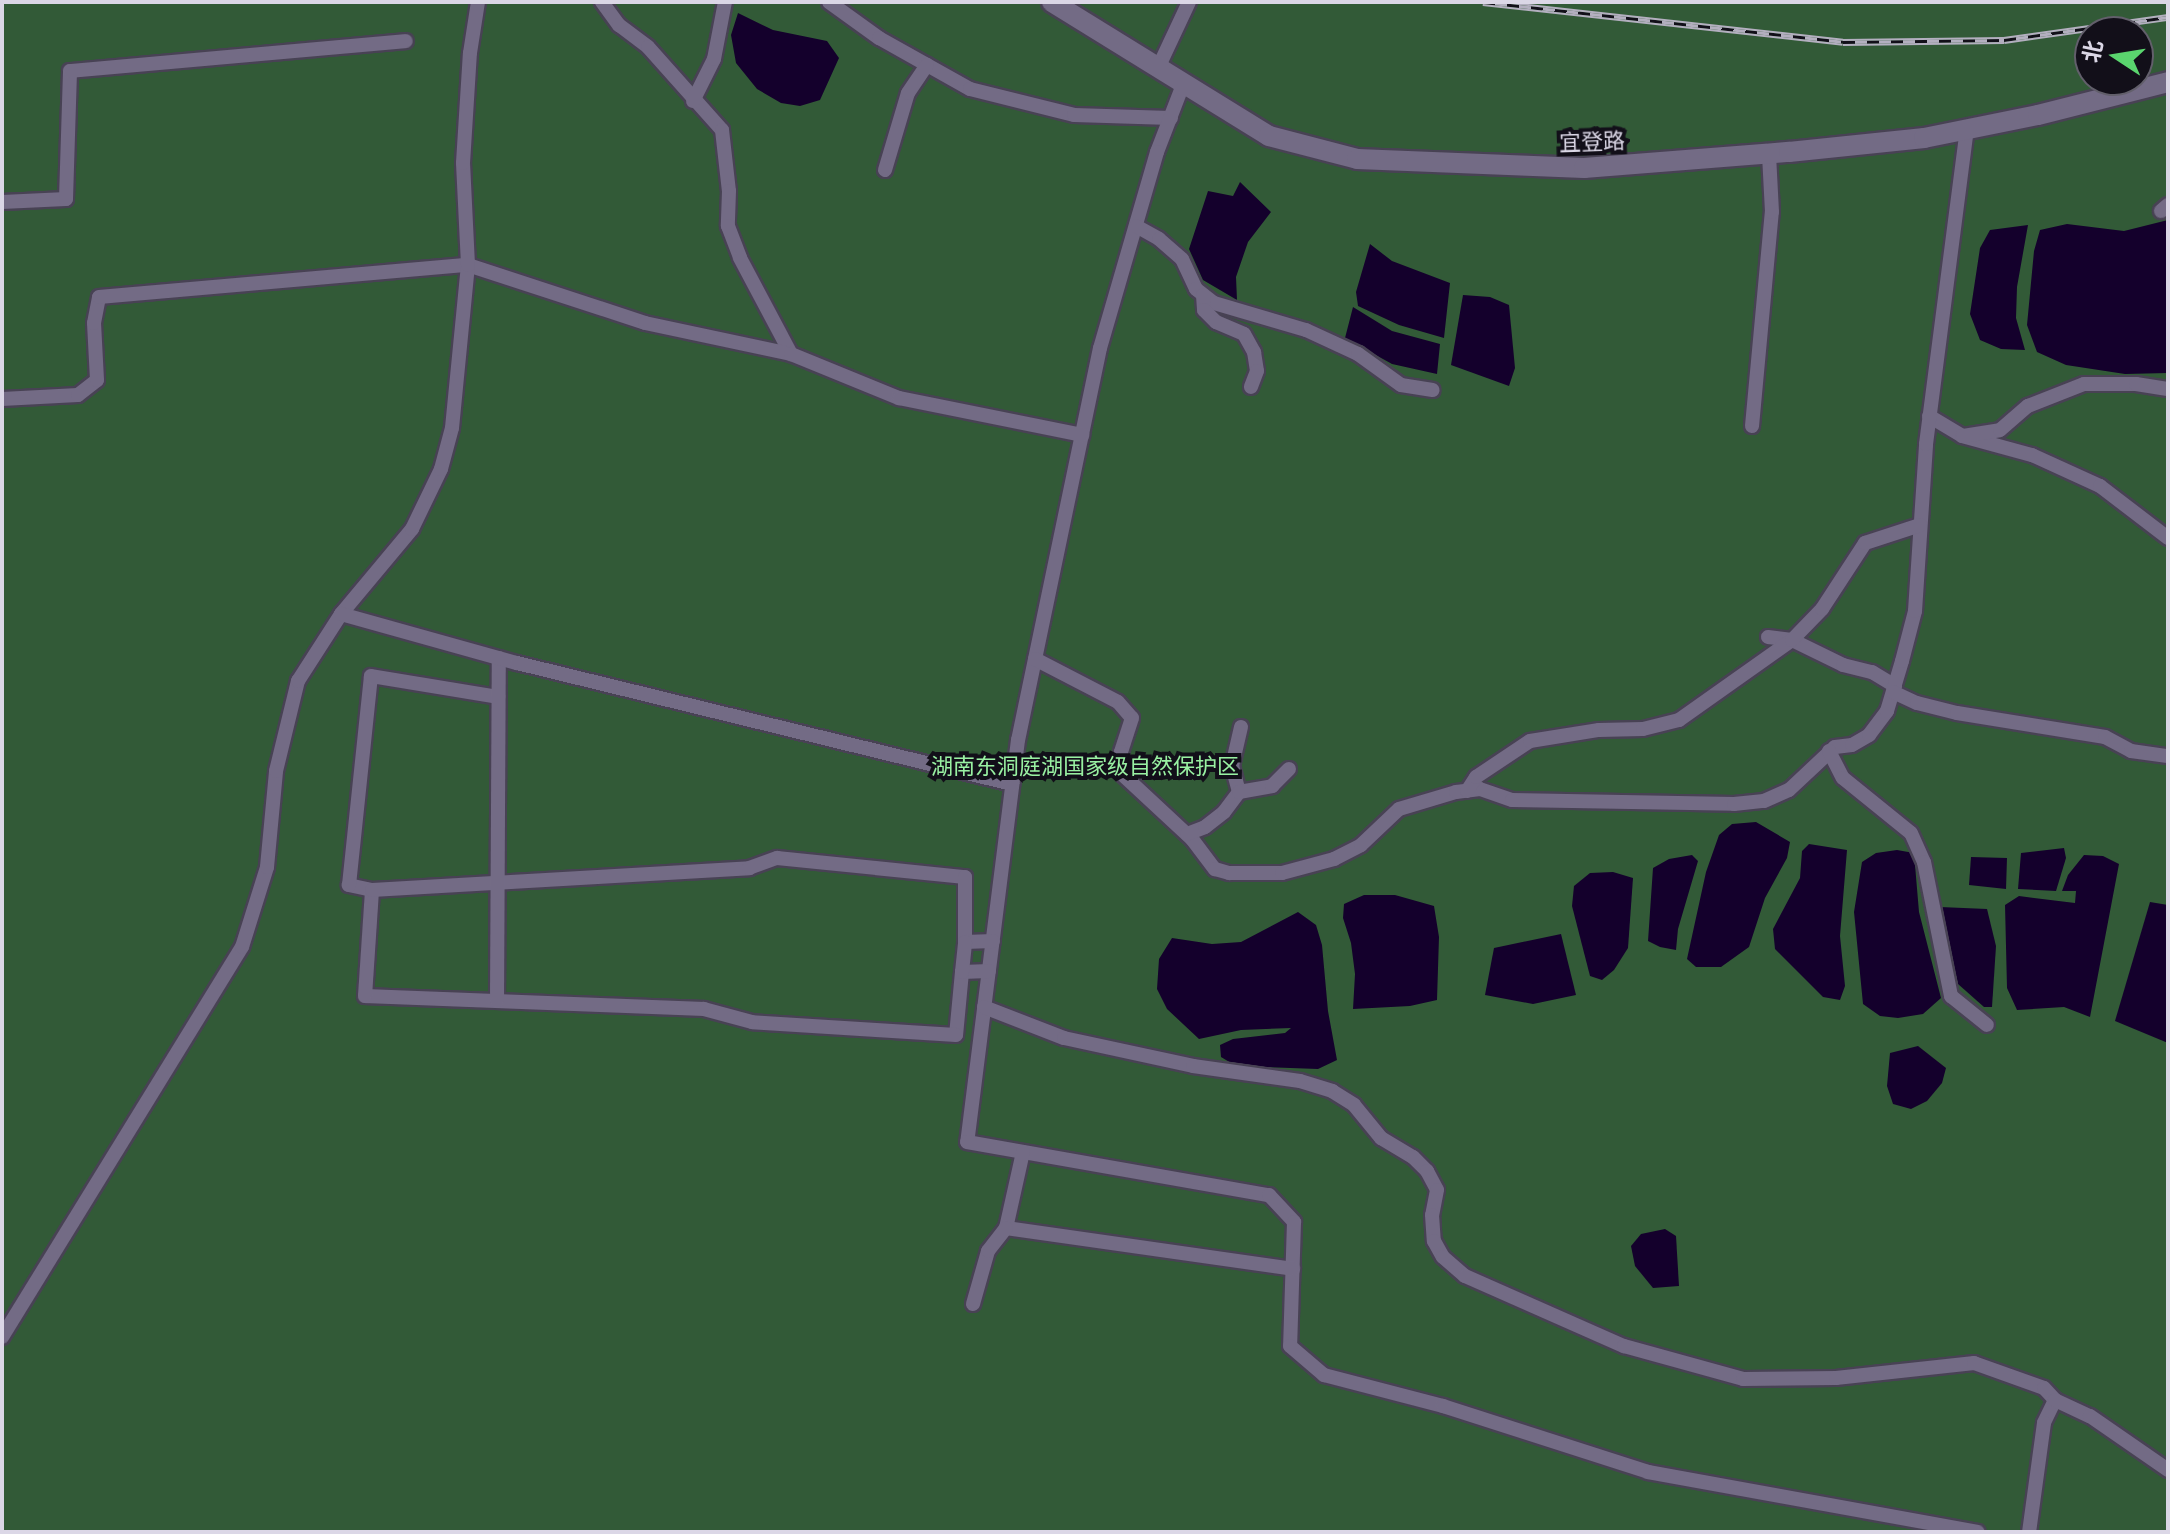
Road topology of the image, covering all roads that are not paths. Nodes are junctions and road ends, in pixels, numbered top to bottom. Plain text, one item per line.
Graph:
1 (478, 2) edge
2 (602, 2) edge
3 (725, 2) edge
4 (829, 2) edge
5 (1052, 2) edge
6 (1189, 2) edge
7 (406, 41) dead end
8 (927, 65) junction
9 (1159, 66) junction
10 (1184, 82) junction
11 (2168, 82) edge
12 (693, 101) junction
13 (1171, 118) junction
14 (1967, 130) junction
15 (1769, 154) junction
16 (885, 170) dead end
17 (2, 202) edge
18 (1136, 226) junction
19 (468, 265) junction
20 (1203, 295) junction
21 (791, 354) junction
22 (1251, 387) dead end
23 (2168, 389) edge
24 (1433, 390) dead end
25 (2, 399) edge
26 (1929, 416) junction
27 (1752, 426) dead end
28 (1082, 435) junction
29 (1962, 436) junction
30 (1920, 525) junction
31 (2168, 538) edge
32 (341, 614) junction
33 (1768, 637) dead end
34 (1792, 640) junction
35 (499, 658) junction
36 (1035, 659) junction
37 (1894, 689) junction
38 (498, 697) junction
39 (1241, 727) dead end
40 (1829, 751) junction
41 (2168, 756) edge
42 (1289, 769) dead end
43 (1012, 784) junction
44 (1467, 791) junction
45 (1239, 792) junction
46 (1187, 834) junction
47 (498, 880) junction
48 (372, 890) junction
49 (993, 941) junction
50 (965, 942) junction
51 (989, 971) junction
52 (962, 972) junction
53 (497, 1001) junction
54 (984, 1007) junction
55 (1987, 1025) dead end
56 (1023, 1152) junction
57 (1006, 1228) junction
58 (1293, 1269) junction
59 (973, 1304) dead end
60 (2, 1337) edge
61 (2055, 1400) junction
62 (2168, 1470) edge
63 (1978, 1532) edge
64 (2029, 1532) edge

1 - 19 street
2 - 12 street
3 - 12 street
4 - 8 street
5 - 9 street, 宜登路
6 - 9 street
7 - 17 street
8 - 13 street
8 - 16 street
9 - 10 street, 宜登路
10 - 13 street
10 - 15 street, 宜登路
11 - 14 street, 宜登路
12 - 21 street
13 - 18 street
14 - 15 street, 宜登路
14 - 26 street
15 - 27 street
18 - 20 street
18 - 28 street
19 - 21 street
19 - 25 street
19 - 32 street
20 - 22 street
20 - 24 street
21 - 28 street
23 - 29 street
26 - 29 street
26 - 30 street
28 - 36 street
29 - 31 street
30 - 34 street
30 - 37 street
32 - 35 street
32 - 60 street
33 - 34 street
34 - 37 street
34 - 44 street
35 - 38 street
35 - 43 street
36 - 43 street
36 - 46 street
37 - 40 street
37 - 41 street
38 - 47 street
38 - 48 street
39 - 45 street
40 - 44 street
40 - 55 street
42 - 45 street
43 - 49 street
44 - 46 street
45 - 46 street
47 - 48 street
47 - 50 street
47 - 53 street
48 - 53 street
49 - 50 street
49 - 51 street
50 - 52 street
51 - 52 street
51 - 54 street
52 - 53 street
54 - 56 street
54 - 61 street
56 - 57 street
56 - 58 street
57 - 58 street
57 - 59 street
58 - 63 street
61 - 62 street
61 - 64 street

